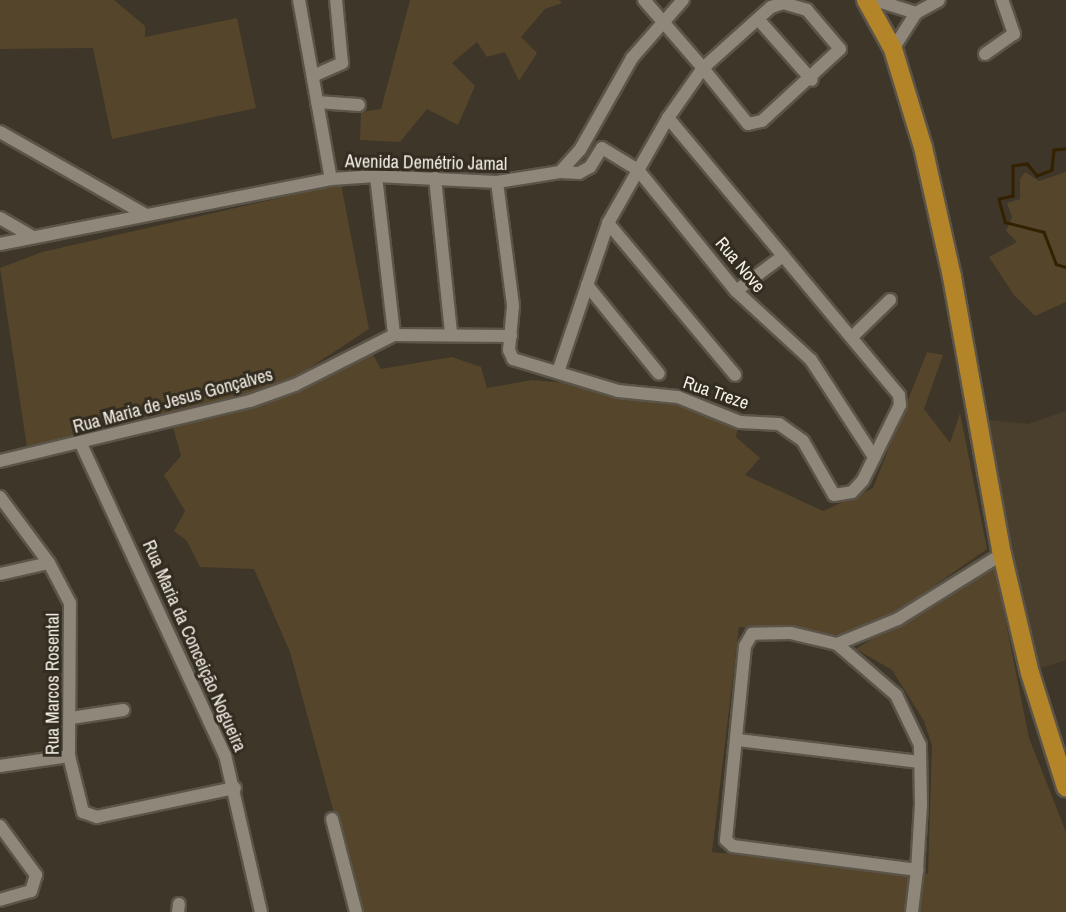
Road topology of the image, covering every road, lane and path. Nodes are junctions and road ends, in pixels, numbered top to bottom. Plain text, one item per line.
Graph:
1 (299, 0) edge
2 (336, 0) edge
3 (644, 0) edge
4 (683, 0) edge
5 (866, 0) edge
6 (875, 0) edge
7 (939, 0) edge
8 (1002, 0) edge
9 (916, 13) junction
10 (758, 19) junction
11 (661, 20) junction
12 (893, 49) junction
13 (985, 54) dead end
14 (703, 68) junction
15 (313, 76) junction
16 (812, 80) junction
17 (317, 102) junction
18 (359, 105) dead end
19 (668, 118) junction
20 (0, 132) edge
21 (638, 170) junction
22 (559, 172) junction
23 (376, 176) junction
24 (435, 178) junction
25 (331, 179) junction
26 (496, 183) junction
27 (146, 215) junction
28 (0, 218) edge
29 (608, 223) junction
30 (31, 236) junction
31 (0, 244) edge
32 (783, 256) junction
33 (587, 285) junction
34 (736, 290) junction
35 (890, 300) dead end
36 (451, 333) junction
37 (394, 335) junction
38 (511, 336) junction
39 (852, 337) junction
40 (558, 372) junction
41 (659, 374) dead end
42 (735, 375) dead end
43 (81, 444) junction
44 (874, 457) junction
45 (0, 461) edge
46 (0, 497) edge
47 (1002, 554) junction
48 (49, 563) junction
49 (0, 574) edge
50 (837, 643) junction
51 (122, 710) dead end
52 (71, 718) junction
53 (738, 740) junction
54 (69, 756) junction
55 (920, 762) junction
56 (0, 766) edge
57 (1066, 787) edge
58 (235, 788) junction
59 (332, 819) dead end
60 (0, 826) edge
61 (918, 870) junction
62 (0, 900) edge
63 (261, 912) edge
64 (356, 912) edge
65 (912, 912) edge

1 - 15 street
2 - 15 street
3 - 11 street
4 - 11 street
5 - 12 highway
6 - 9 street
7 - 9 street
8 - 13 street
9 - 12 street
10 - 14 street
10 - 16 street
10 - 16 street
11 - 14 street
11 - 22 street
12 - 47 highway
14 - 16 street
14 - 19 street
15 - 17 street
17 - 18 street
17 - 25 street
19 - 21 street
19 - 32 street
20 - 27 street
21 - 22 street, Rua Nove
21 - 29 street
21 - 34 street, Rua Nove
22 - 26 street, Avenida Demétrio Jamal
23 - 24 street, Avenida Demétrio Jamal
23 - 25 street, Avenida Demétrio Jamal
23 - 37 street
24 - 26 street, Avenida Demétrio Jamal
24 - 36 street
25 - 27 street, Avenida Demétrio Jamal
26 - 38 street
27 - 30 street, Avenida Demétrio Jamal
28 - 30 street
29 - 33 street
29 - 42 street
30 - 31 street, Avenida Demétrio Jamal
32 - 34 street
32 - 39 street
33 - 40 street
33 - 41 street
34 - 44 street, Rua Nove
35 - 39 street
36 - 37 street, Rua Maria de Jesus Gonçalves
36 - 38 street, Rua Maria de Jesus Gonçalves
37 - 43 street, Rua Maria de Jesus Gonçalves
38 - 40 street, Rua Treze
39 - 44 street, Rua Treze
40 - 44 street, Rua Treze
43 - 45 street, Rua Maria de Jesus Gonçalves
43 - 58 street, Rua Maria da Conceição Nogueira
46 - 48 street, Rua Marcos Rosental
47 - 50 street
47 - 57 highway
48 - 49 street
48 - 52 street, Rua Marcos Rosental
50 - 53 street
50 - 55 street
51 - 52 street
52 - 54 street, Rua Marcos Rosental
53 - 55 street
53 - 61 street
54 - 56 street
54 - 58 street, Rua Marcos Rosental
55 - 61 street
58 - 63 street, Rua Maria da Conceição Nogueira
59 - 64 street
60 - 62 street
61 - 65 street

